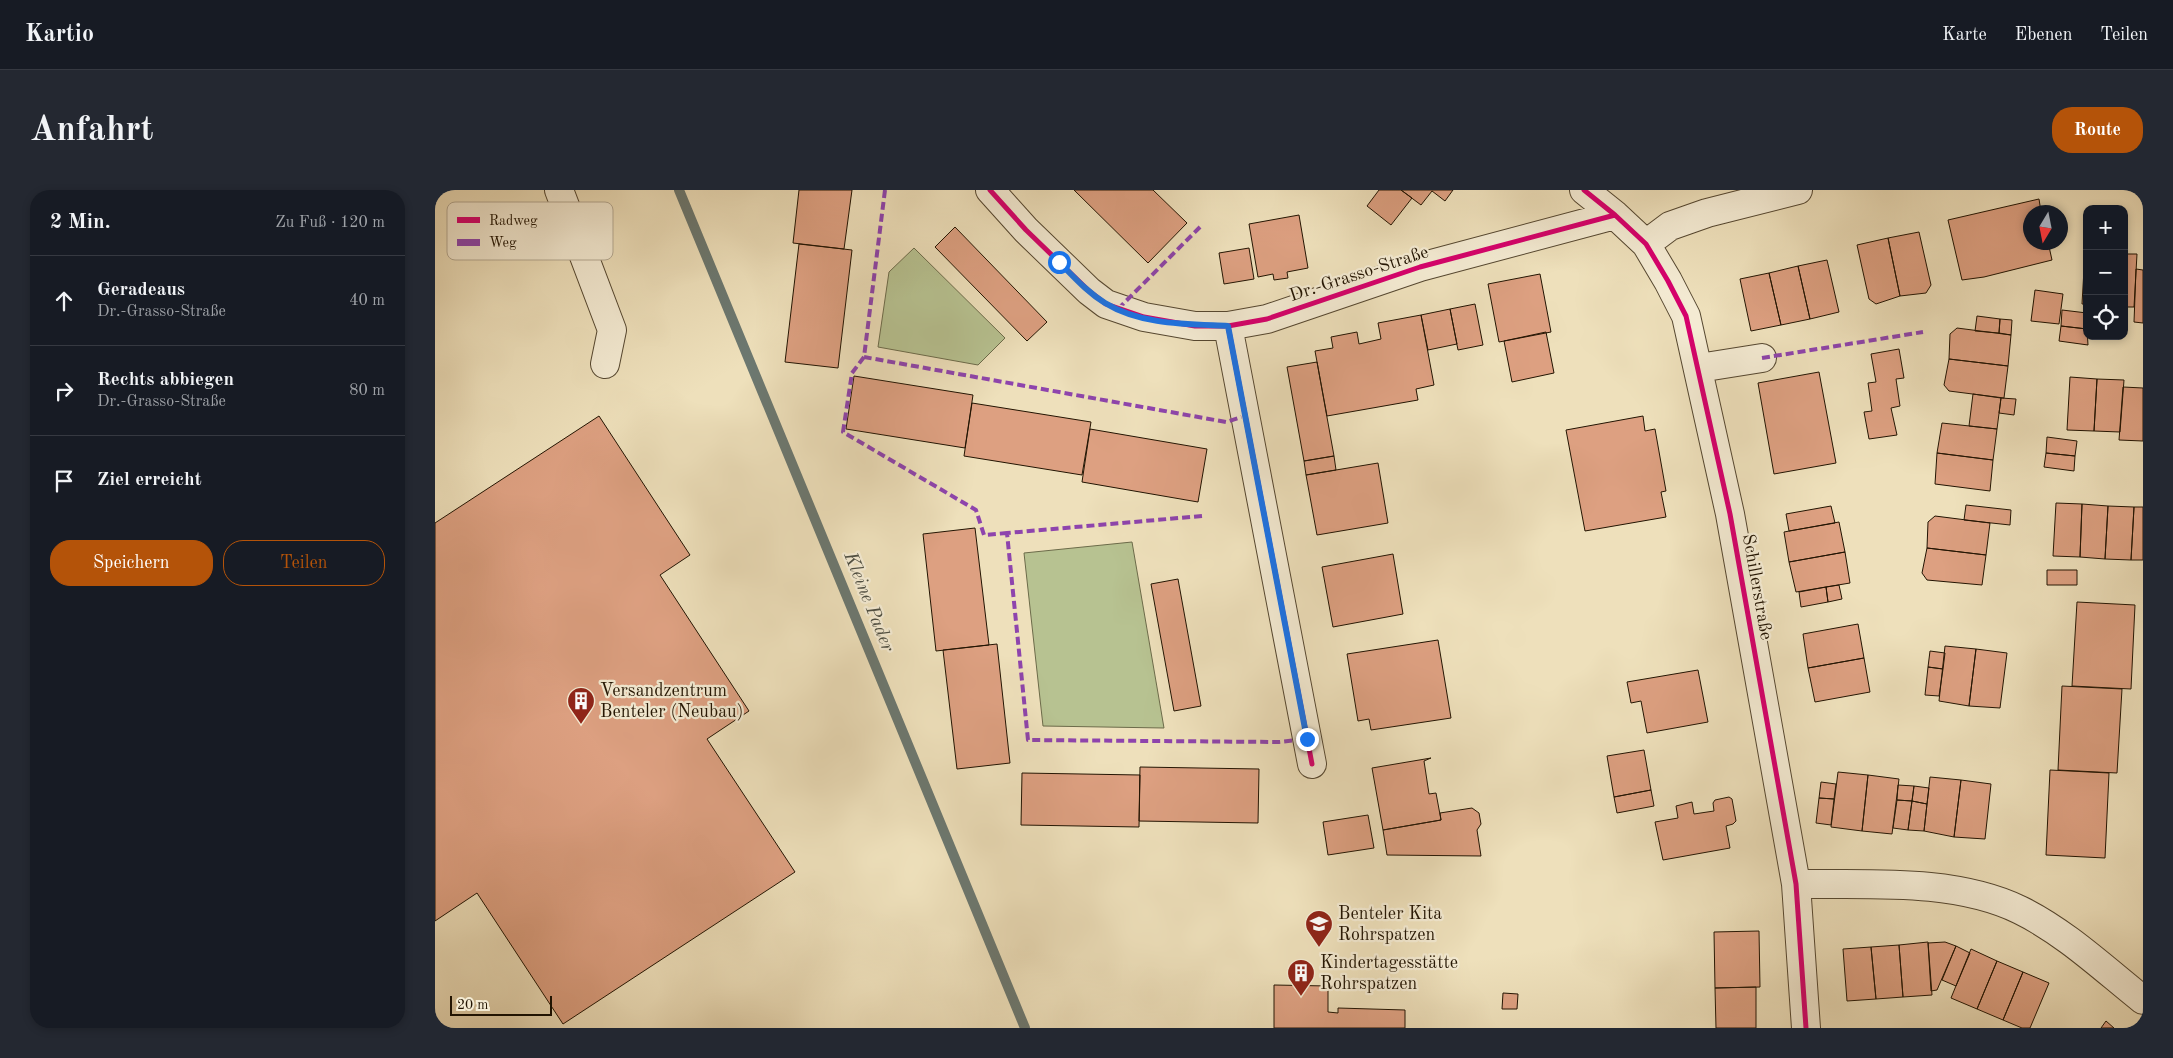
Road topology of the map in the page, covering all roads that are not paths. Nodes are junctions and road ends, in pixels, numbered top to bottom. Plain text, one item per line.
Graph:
1 (559, 190) edge
2 (990, 190) edge
3 (1584, 190) edge
4 (1798, 190) edge
5 (564, 202) edge
6 (1615, 215) junction
7 (1646, 244) junction
8 (586, 260) edge
9 (1228, 326) junction
10 (1762, 358) dead end
11 (605, 364) dead end
12 (1699, 368) junction
13 (1312, 764) dead end
14 (1796, 884) junction
15 (2143, 1000) edge
16 (1806, 1028) edge

1 - 5 street
2 - 9 street, Dr.-Grasso-Straße
3 - 6 street, Schillerstraße
4 - 7 street
6 - 7 street, Schillerstraße
6 - 9 street, Dr.-Grasso-Straße
7 - 12 street, Schillerstraße
8 - 11 street
9 - 13 street
10 - 12 street
12 - 14 street, Schillerstraße
14 - 15 street
14 - 16 street, Schillerstraße

